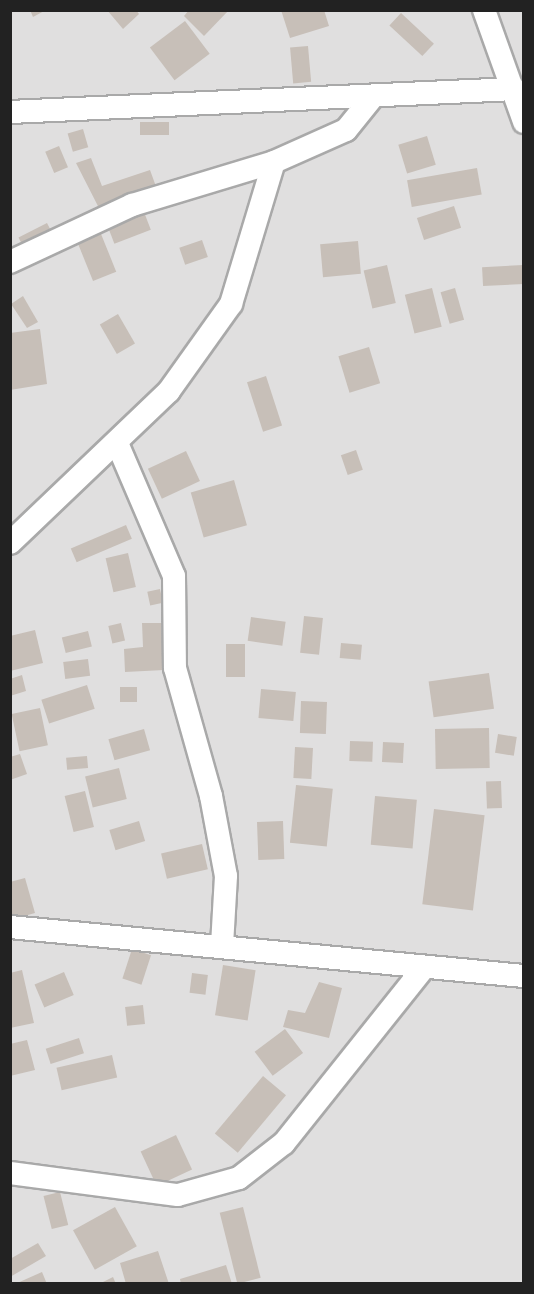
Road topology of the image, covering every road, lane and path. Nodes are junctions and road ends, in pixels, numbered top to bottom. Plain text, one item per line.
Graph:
1 (484, 10) edge
2 (514, 89) junction
3 (371, 99) junction
4 (10, 112) edge
5 (522, 116) edge
6 (274, 162) junction
7 (10, 262) edge
8 (117, 442) junction
9 (10, 543) edge
10 (10, 927) edge
11 (222, 946) junction
12 (422, 970) junction
13 (524, 976) edge
14 (10, 1173) edge

1 - 2 street
2 - 3 street
2 - 5 street
3 - 4 street
3 - 6 street
6 - 7 street
6 - 8 street
8 - 9 street
8 - 11 street
10 - 11 street
11 - 12 street
12 - 13 street
12 - 14 street

